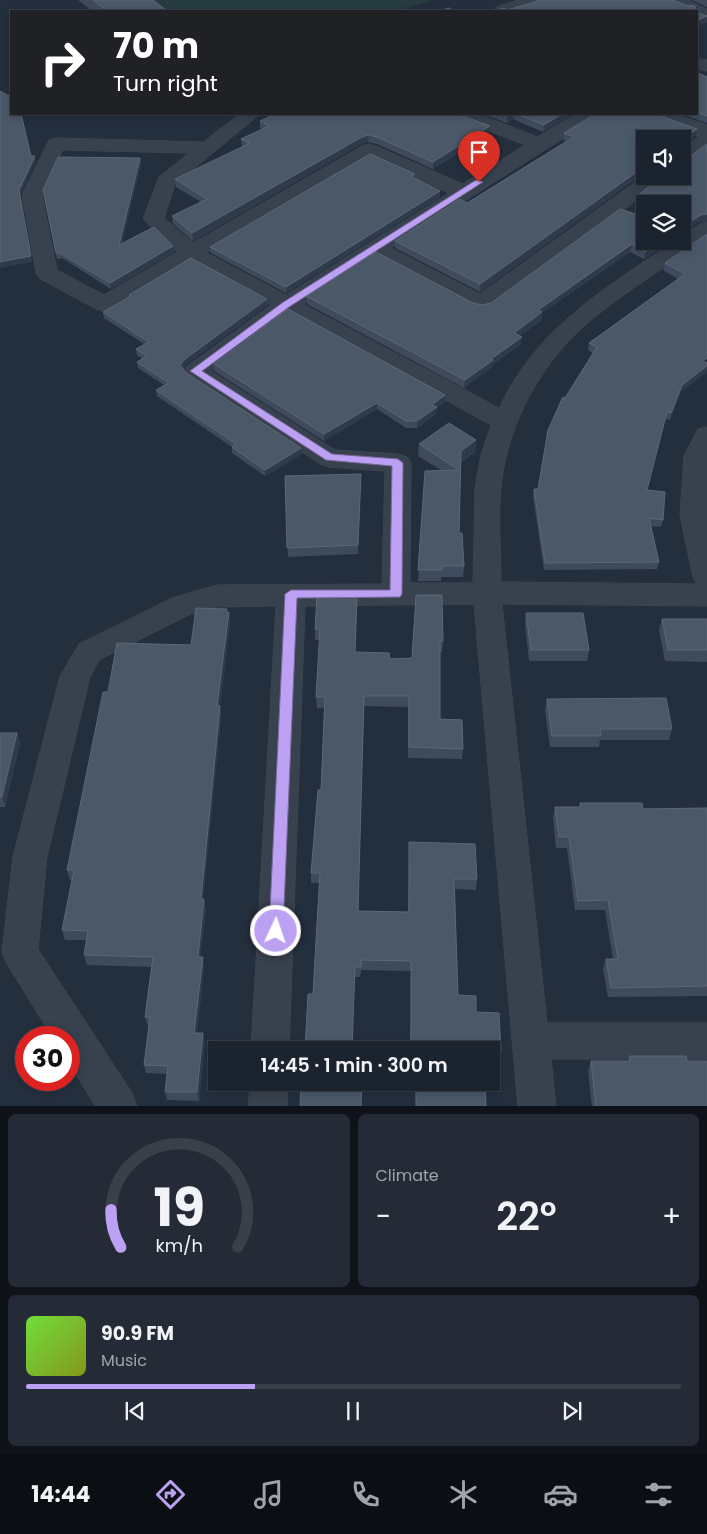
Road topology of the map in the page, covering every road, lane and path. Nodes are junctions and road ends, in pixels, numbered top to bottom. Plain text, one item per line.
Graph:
1 (535, 0) edge
2 (675, 0) edge
3 (505, 10) edge
4 (695, 10) edge
5 (250, 115) edge
6 (465, 115) edge
7 (586, 115) edge
8 (662, 115) edge
9 (707, 132) edge
10 (707, 140) edge
11 (539, 144) junction
12 (207, 148) junction
13 (691, 151) edge
14 (644, 185) edge
15 (464, 192) junction
16 (616, 206) junction
17 (636, 214) edge
18 (697, 237) edge
19 (375, 248) junction
20 (191, 253) junction
21 (286, 305) junction
22 (504, 422) junction
23 (707, 435) edge
24 (707, 577) edge
25 (487, 593) junction
26 (291, 594) junction
27 (396, 594) junction
28 (707, 595) edge
29 (270, 1041) edge
30 (532, 1041) junction
31 (707, 1041) edge
32 (269, 1091) edge
33 (118, 1106) edge
34 (268, 1106) edge
35 (537, 1106) edge

1 - 3 street
2 - 4 street
5 - 12 street
6 - 11 street
7 - 11 street
8 - 9 street
10 - 13 street
11 - 15 street
12 - 20 street
12 - 20 street
14 - 16 street
15 - 19 street
15 - 20 street
16 - 17 street
16 - 19 street
18 - 22 street
19 - 21 street
20 - 21 street
21 - 22 street
21 - 27 street
22 - 25 street
23 - 24 street
25 - 27 street
25 - 28 street
25 - 30 street
26 - 27 street
26 - 29 street
26 - 33 street
30 - 31 street
30 - 35 street
32 - 34 street

